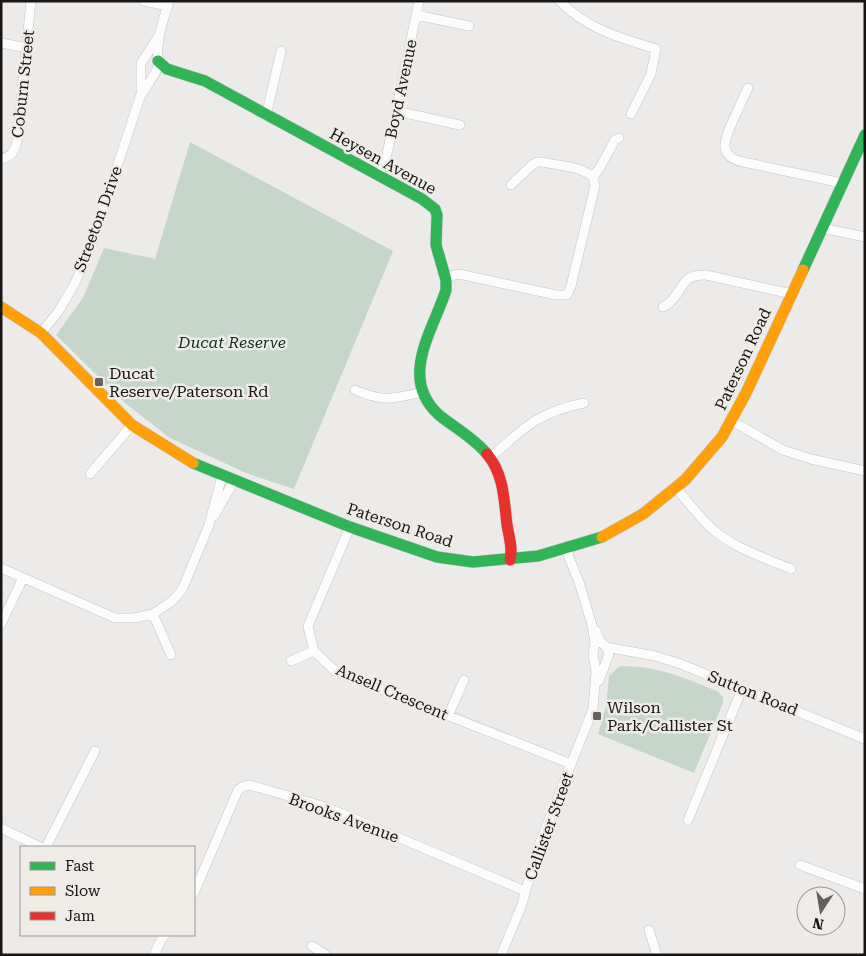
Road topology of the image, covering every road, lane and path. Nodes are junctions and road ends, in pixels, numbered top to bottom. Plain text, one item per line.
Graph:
1 (31, 1) edge
2 (144, 1) edge
3 (419, 1) edge
4 (560, 1) edge
5 (169, 4) edge
6 (416, 14) junction
7 (469, 26) dead end
8 (159, 36) junction
9 (1, 43) edge
10 (27, 48) junction
11 (281, 51) dead end
12 (144, 58) junction
13 (157, 68) junction
14 (142, 70) junction
15 (748, 88) dead end
16 (140, 97) junction
17 (396, 111) junction
18 (631, 114) dead end
19 (266, 116) junction
20 (460, 124) dead end
21 (865, 135) edge
22 (620, 138) dead end
23 (1, 159) edge
24 (379, 175) junction
25 (593, 177) junction
26 (842, 183) junction
27 (511, 185) dead end
28 (822, 228) junction
29 (865, 237) edge
30 (446, 280) junction
31 (792, 294) junction
32 (1, 307) edge
33 (663, 307) dead end
34 (41, 333) junction
35 (355, 390) dead end
36 (422, 392) junction
37 (584, 403) dead end
38 (732, 421) junction
39 (132, 425) junction
40 (490, 458) junction
41 (865, 470) edge
42 (90, 474) dead end
43 (222, 476) junction
44 (234, 481) junction
45 (676, 488) junction
46 (209, 525) junction
47 (350, 527) junction
48 (569, 548) junction
49 (510, 560) junction
50 (1, 568) edge
51 (791, 569) dead end
52 (23, 578) junction
53 (153, 614) junction
54 (592, 622) junction
55 (1, 624) edge
56 (605, 646) junction
57 (314, 652) junction
58 (171, 654) dead end
59 (595, 654) junction
60 (638, 654) junction
61 (607, 659) junction
62 (291, 660) dead end
63 (464, 680) dead end
64 (742, 689) junction
65 (595, 696) junction
66 (448, 716) junction
67 (865, 738) edge
68 (95, 751) dead end
69 (571, 764) junction
70 (688, 820) dead end
71 (1, 828) edge
72 (38, 846) edge
73 (47, 846) edge
74 (800, 865) dead end
75 (865, 889) edge
76 (195, 890) edge
77 (526, 891) junction
78 (649, 930) dead end
79 (164, 936) edge
80 (312, 946) dead end
81 (154, 955) edge
82 (326, 955) edge
83 (501, 955) edge
84 (657, 955) edge

1 - 10 street, Coburn Street
2 - 5 street
3 - 6 street, Boyd Avenue
4 - 18 street
5 - 8 street
6 - 7 street
6 - 17 street, Boyd Avenue
8 - 12 street
8 - 13 street
9 - 10 street
10 - 23 street, Coburn Street
11 - 19 street
12 - 13 street
12 - 14 street
13 - 14 street
13 - 16 street, Streeton Drive
13 - 19 street, Heysen Avenue
14 - 16 street, Streeton Drive
15 - 26 street
16 - 34 street, Streeton Drive
17 - 20 street
17 - 24 street, Boyd Avenue
19 - 24 street, Heysen Avenue
21 - 26 street, Paterson Road
22 - 25 street
24 - 30 street, Heysen Avenue
25 - 27 street
25 - 30 street
26 - 28 street, Paterson Road
28 - 29 street
28 - 31 street, Paterson Road
30 - 36 street, Heysen Avenue
31 - 33 street
31 - 38 street, Paterson Road
32 - 34 street, Paterson Road
34 - 39 street, Paterson Road
35 - 36 street
36 - 40 street
37 - 40 street
38 - 41 street
38 - 45 street, Paterson Road
39 - 42 street
39 - 43 street, Paterson Road
40 - 49 street
43 - 44 street, Paterson Road
43 - 46 street
44 - 46 street
44 - 47 street, Paterson Road
45 - 48 street, Paterson Road
45 - 51 street
46 - 53 street
47 - 49 street, Paterson Road
47 - 57 street
48 - 49 street, Paterson Road
48 - 54 street, Callister Street
50 - 52 street
52 - 53 street
52 - 55 street
53 - 58 street
54 - 56 street, Callister Street
54 - 59 street, Callister Street
56 - 59 street
56 - 60 street, Sutton Road
56 - 61 street, Callister Street
57 - 62 street
57 - 66 street, Ansell Crescent
59 - 61 street
59 - 65 street, Callister Street
60 - 61 street, Sutton Road
60 - 64 street, Sutton Road
61 - 65 street, Callister Street
63 - 66 street
64 - 67 street, Sutton Road
64 - 70 street
65 - 69 street, Callister Street
66 - 69 street, Ansell Crescent
68 - 73 street
69 - 77 street, Callister Street
71 - 72 street
74 - 75 street
76 - 77 street, Brooks Avenue
77 - 83 street, Callister Street
78 - 84 street
79 - 81 street
80 - 82 street

